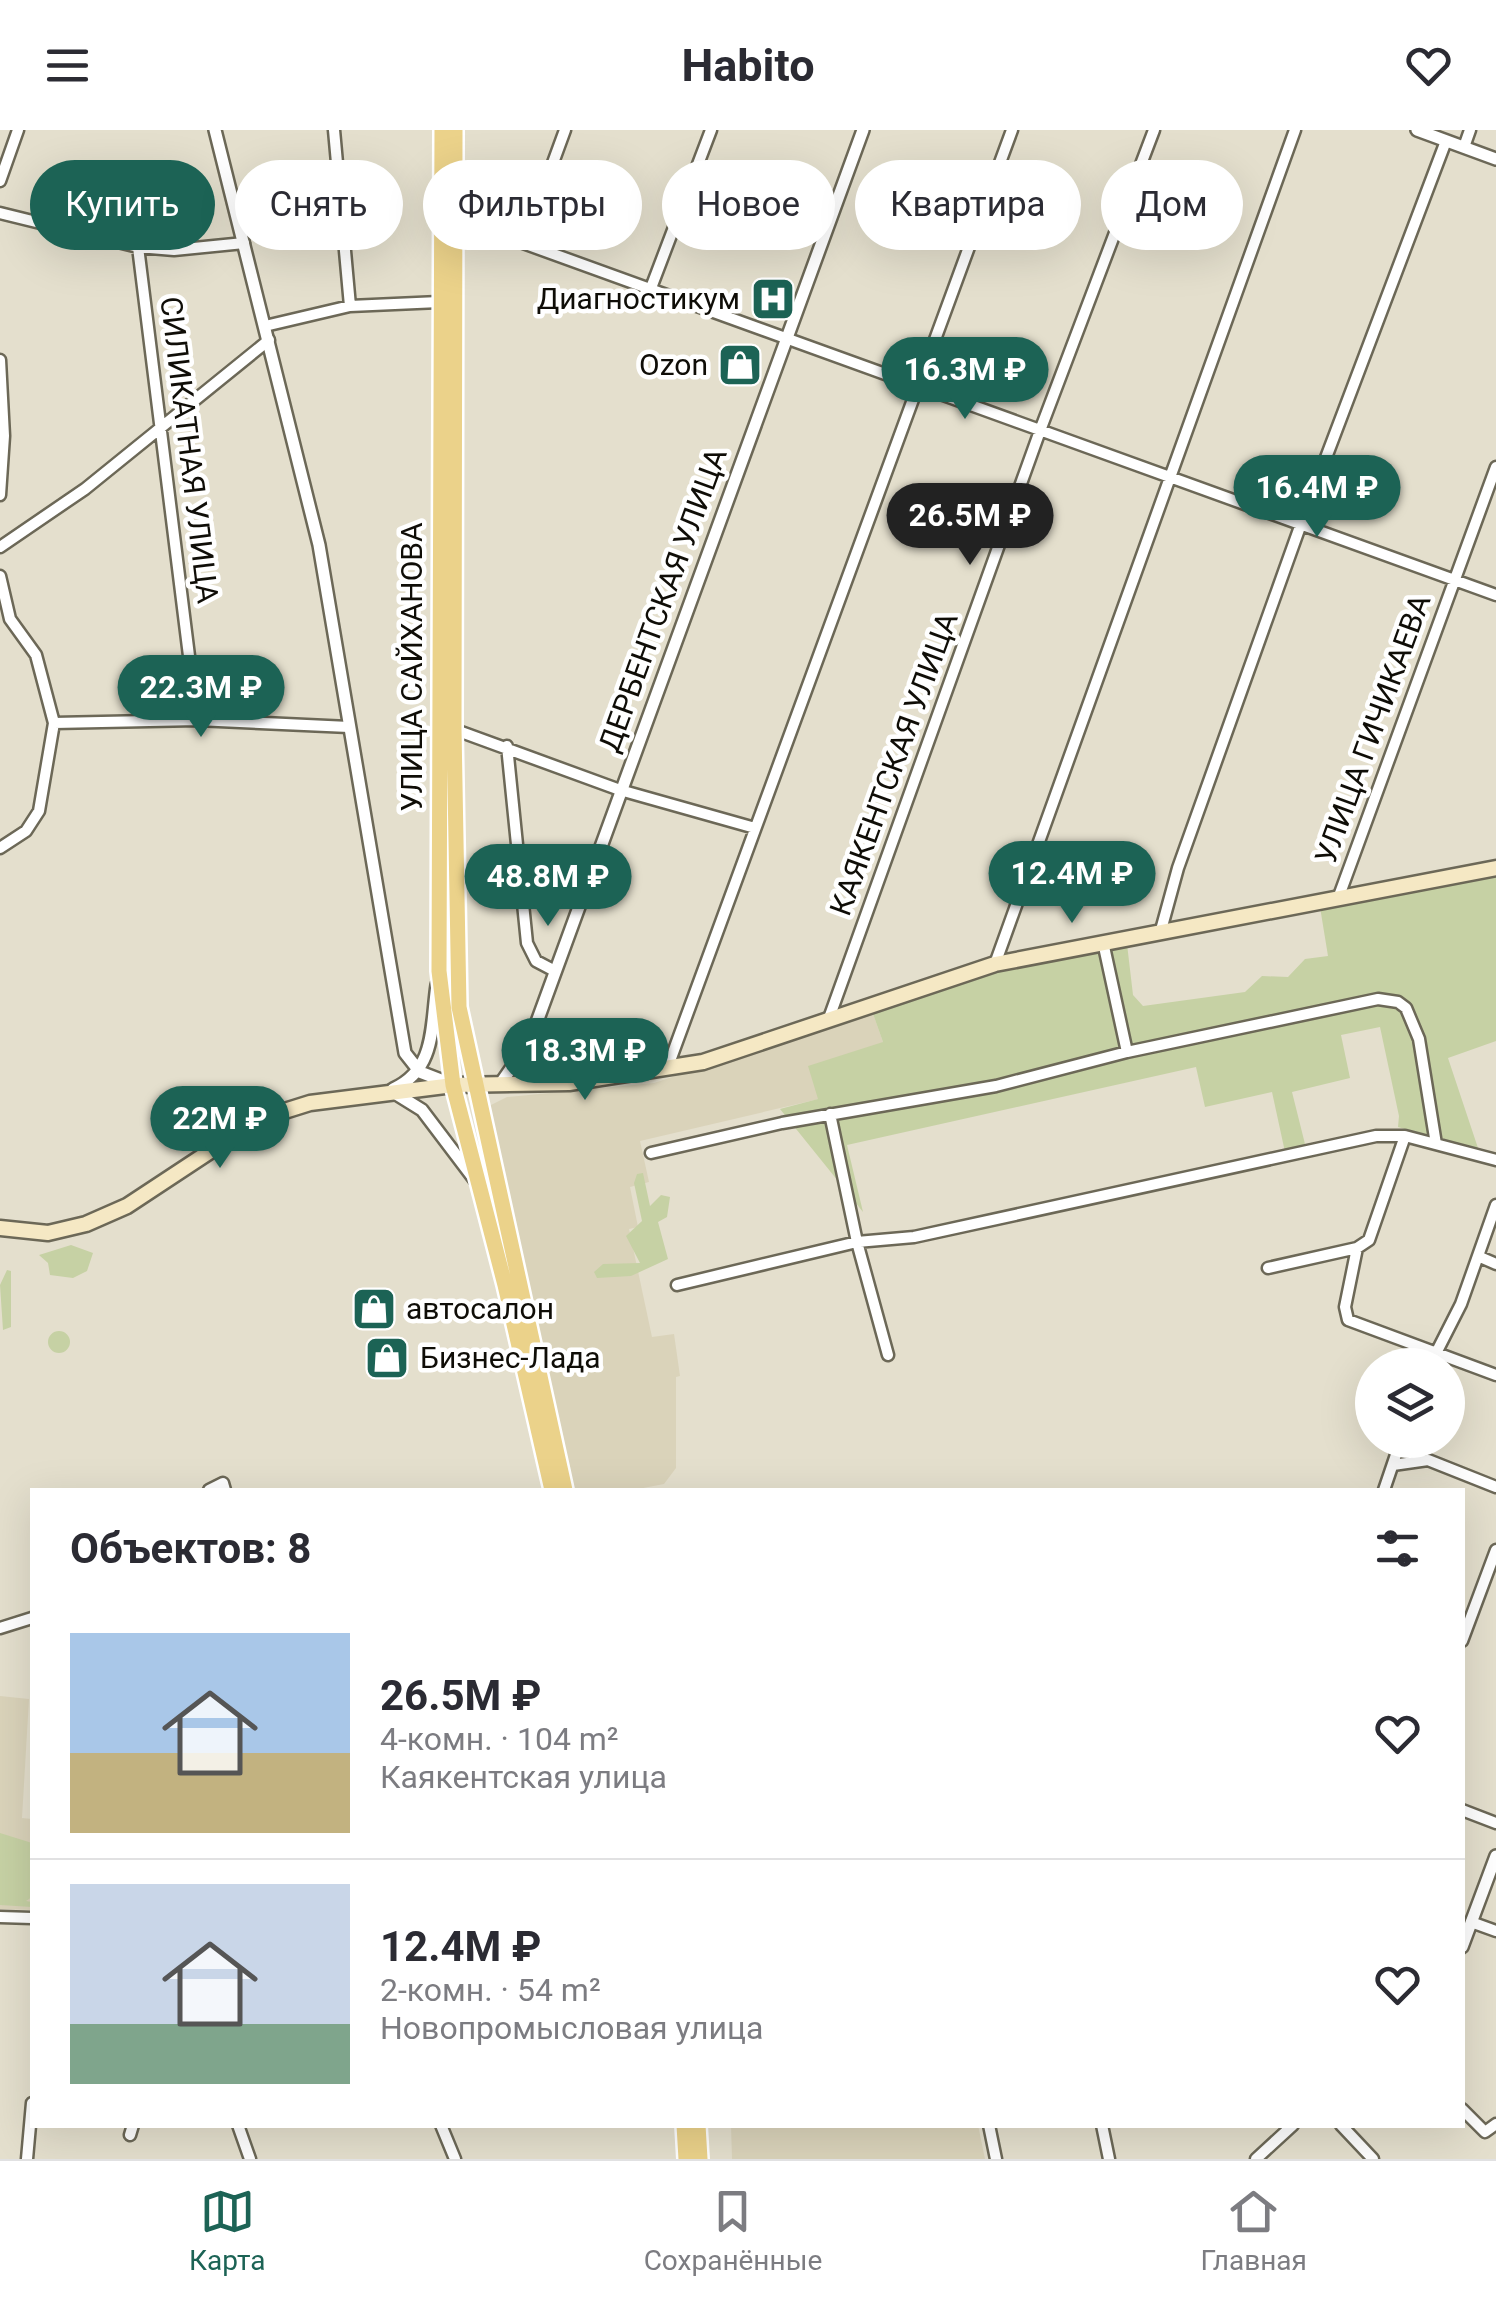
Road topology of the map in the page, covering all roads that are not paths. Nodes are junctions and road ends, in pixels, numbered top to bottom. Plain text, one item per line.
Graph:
1 (18, 130) edge
2 (215, 130) edge
3 (334, 130) edge
4 (442, 130) edge
5 (455, 130) edge
6 (565, 130) edge
7 (711, 130) edge
8 (863, 130) edge
9 (1012, 130) edge
10 (1154, 130) edge
11 (1295, 130) edge
12 (1418, 130) edge
13 (1470, 130) edge
14 (1446, 141) junction
15 (1464, 147) junction
16 (1496, 159) edge
17 (444, 160) edge
18 (452, 160) edge
19 (554, 160) edge
20 (0, 181) edge
21 (235, 207) edge
22 (0, 213) edge
23 (30, 220) edge
24 (139, 250) edge
25 (246, 250) edge
26 (444, 250) edge
27 (447, 250) edge
28 (546, 250) edge
29 (651, 288) junction
30 (439, 302) junction
31 (350, 306) junction
32 (265, 326) junction
33 (786, 338) junction
34 (269, 340) junction
35 (0, 360) edge
36 (921, 385) junction
37 (162, 422) junction
38 (1041, 428) junction
39 (1496, 467) edge
40 (1174, 475) junction
41 (0, 495) edge
42 (1302, 521) junction
43 (0, 547) edge
44 (0, 576) edge
45 (1455, 579) junction
46 (1496, 595) edge
47 (197, 720) junction
48 (54, 723) junction
49 (348, 727) junction
50 (446, 728) junction
51 (507, 746) junction
52 (620, 790) junction
53 (755, 828) junction
54 (0, 848) edge
55 (1496, 868) edge
56 (1338, 896) junction
57 (1161, 930) junction
58 (1104, 942) junction
59 (996, 964) junction
60 (439, 971) junction
61 (555, 971) junction
62 (828, 1022) junction
63 (1127, 1052) junction
64 (667, 1068) junction
65 (420, 1072) junction
66 (501, 1082) junction
67 (452, 1084) junction
68 (474, 1084) junction
69 (390, 1090) junction
70 (830, 1114) junction
71 (1405, 1136) junction
72 (1436, 1144) junction
73 (651, 1152) dead end
74 (1496, 1160) edge
75 (478, 1185) junction
76 (1496, 1206) edge
77 (0, 1228) edge
78 (857, 1242) junction
79 (1356, 1248) junction
80 (1480, 1257) junction
81 (1496, 1264) edge
82 (1268, 1268) dead end
83 (677, 1286) dead end
84 (1423, 1348) edge
85 (1438, 1348) edge
86 (888, 1356) dead end
87 (1465, 1364) edge
88 (1496, 1376) edge
89 (1395, 1458) edge
90 (1393, 1464) junction
91 (1496, 1487) edge
92 (552, 1488) edge
93 (565, 1488) edge
94 (1385, 1488) edge
95 (1495, 1554) edge
96 (30, 1619) edge
97 (0, 1628) edge
98 (1465, 1633) edge
99 (1465, 1811) edge
100 (1496, 1823) edge
101 (1496, 1856) edge
102 (0, 1917) edge
103 (30, 1918) edge
104 (1471, 1922) junction
105 (1496, 1931) edge
106 (1465, 1939) edge
107 (1465, 2112) edge
108 (1496, 2124) edge
109 (30, 2125) edge
110 (239, 2128) edge
111 (442, 2128) edge
112 (684, 2128) edge
113 (698, 2128) edge
114 (990, 2128) edge
115 (1103, 2128) edge
116 (1289, 2128) edge
117 (1343, 2128) edge
118 (27, 2159) edge
119 (250, 2159) edge
120 (454, 2159) edge
121 (686, 2159) edge
122 (700, 2159) edge
123 (996, 2159) edge
124 (1109, 2159) edge
125 (1256, 2159) edge
126 (1373, 2159) edge

1 - 20 street
2 - 21 street
3 - 31 street
4 - 17 main road, УЛИЦА САЙХАНОВА
5 - 18 main road, УЛИЦА САЙХАНОВА
6 - 19 street
7 - 29 street
8 - 33 street, ДЕРБЕНТСКАЯ УЛИЦА
9 - 36 street
10 - 38 street, КАЯКЕНТСКАЯ УЛИЦА
11 - 40 street
12 - 14 street
13 - 15 street
14 - 15 street
14 - 42 street
15 - 16 street
22 - 23 street
24 - 37 street, СИЛИКАТНАЯ УЛИЦА
25 - 32 street
26 - 30 main road, УЛИЦА САЙХАНОВА
27 - 50 main road, УЛИЦА САЙХАНОВА
28 - 29 street
29 - 33 street
30 - 31 street
30 - 50 main road, УЛИЦА САЙХАНОВА
31 - 32 street
32 - 34 street
33 - 36 street
33 - 52 street, ДЕРБЕНТСКАЯ УЛИЦА
34 - 37 street
34 - 49 street
35 - 41 street
36 - 38 street
36 - 53 street
37 - 43 street
37 - 47 street, СИЛИКАТНАЯ УЛИЦА
38 - 40 street
38 - 62 street, КАЯКЕНТСКАЯ УЛИЦА
39 - 45 street, УЛИЦА ГИЧИКАЕВА
40 - 42 street
40 - 59 street
42 - 45 street
42 - 57 street
44 - 48 street
45 - 46 street
45 - 56 street, УЛИЦА ГИЧИКАЕВА
47 - 48 street
47 - 49 street
48 - 54 street
49 - 65 street
50 - 51 street
50 - 60 main road, УЛИЦА САЙХАНОВА
50 - 68 main road, УЛИЦА САЙХАНОВА
51 - 52 street
51 - 61 street
52 - 53 street
52 - 61 street, ДЕРБЕНТСКАЯ УЛИЦА
53 - 64 street
55 - 56 main road
56 - 57 main road
57 - 58 main road
58 - 59 main road
58 - 63 street
59 - 62 main road
60 - 65 street
60 - 67 main road, УЛИЦА САЙХАНОВА
61 - 66 street, ДЕРБЕНТСКАЯ УЛИЦА
62 - 64 main road
63 - 70 street
63 - 72 street
64 - 66 main road
65 - 67 street
65 - 69 street
66 - 68 main road
67 - 68 main road
67 - 69 main road
67 - 75 main road, УЛИЦА САЙХАНОВА
68 - 93 main road, УЛИЦА САЙХАНОВА
69 - 75 street
69 - 77 main road
70 - 73 street
70 - 78 street
71 - 72 street
71 - 78 street
71 - 79 street
72 - 74 street
75 - 92 main road, УЛИЦА САЙХАНОВА
76 - 80 street
78 - 83 street
78 - 86 street
79 - 82 street
79 - 84 street
80 - 81 street
80 - 85 street
87 - 88 street
89 - 90 street
90 - 91 street
90 - 94 street
95 - 98 street
96 - 97 street
99 - 100 street
101 - 104 street
102 - 103 street
104 - 105 street
104 - 106 street
107 - 108 street
109 - 118 street
110 - 119 street
111 - 120 street
112 - 121 main road
113 - 122 main road
114 - 123 street
115 - 124 street
116 - 125 street
117 - 126 street

